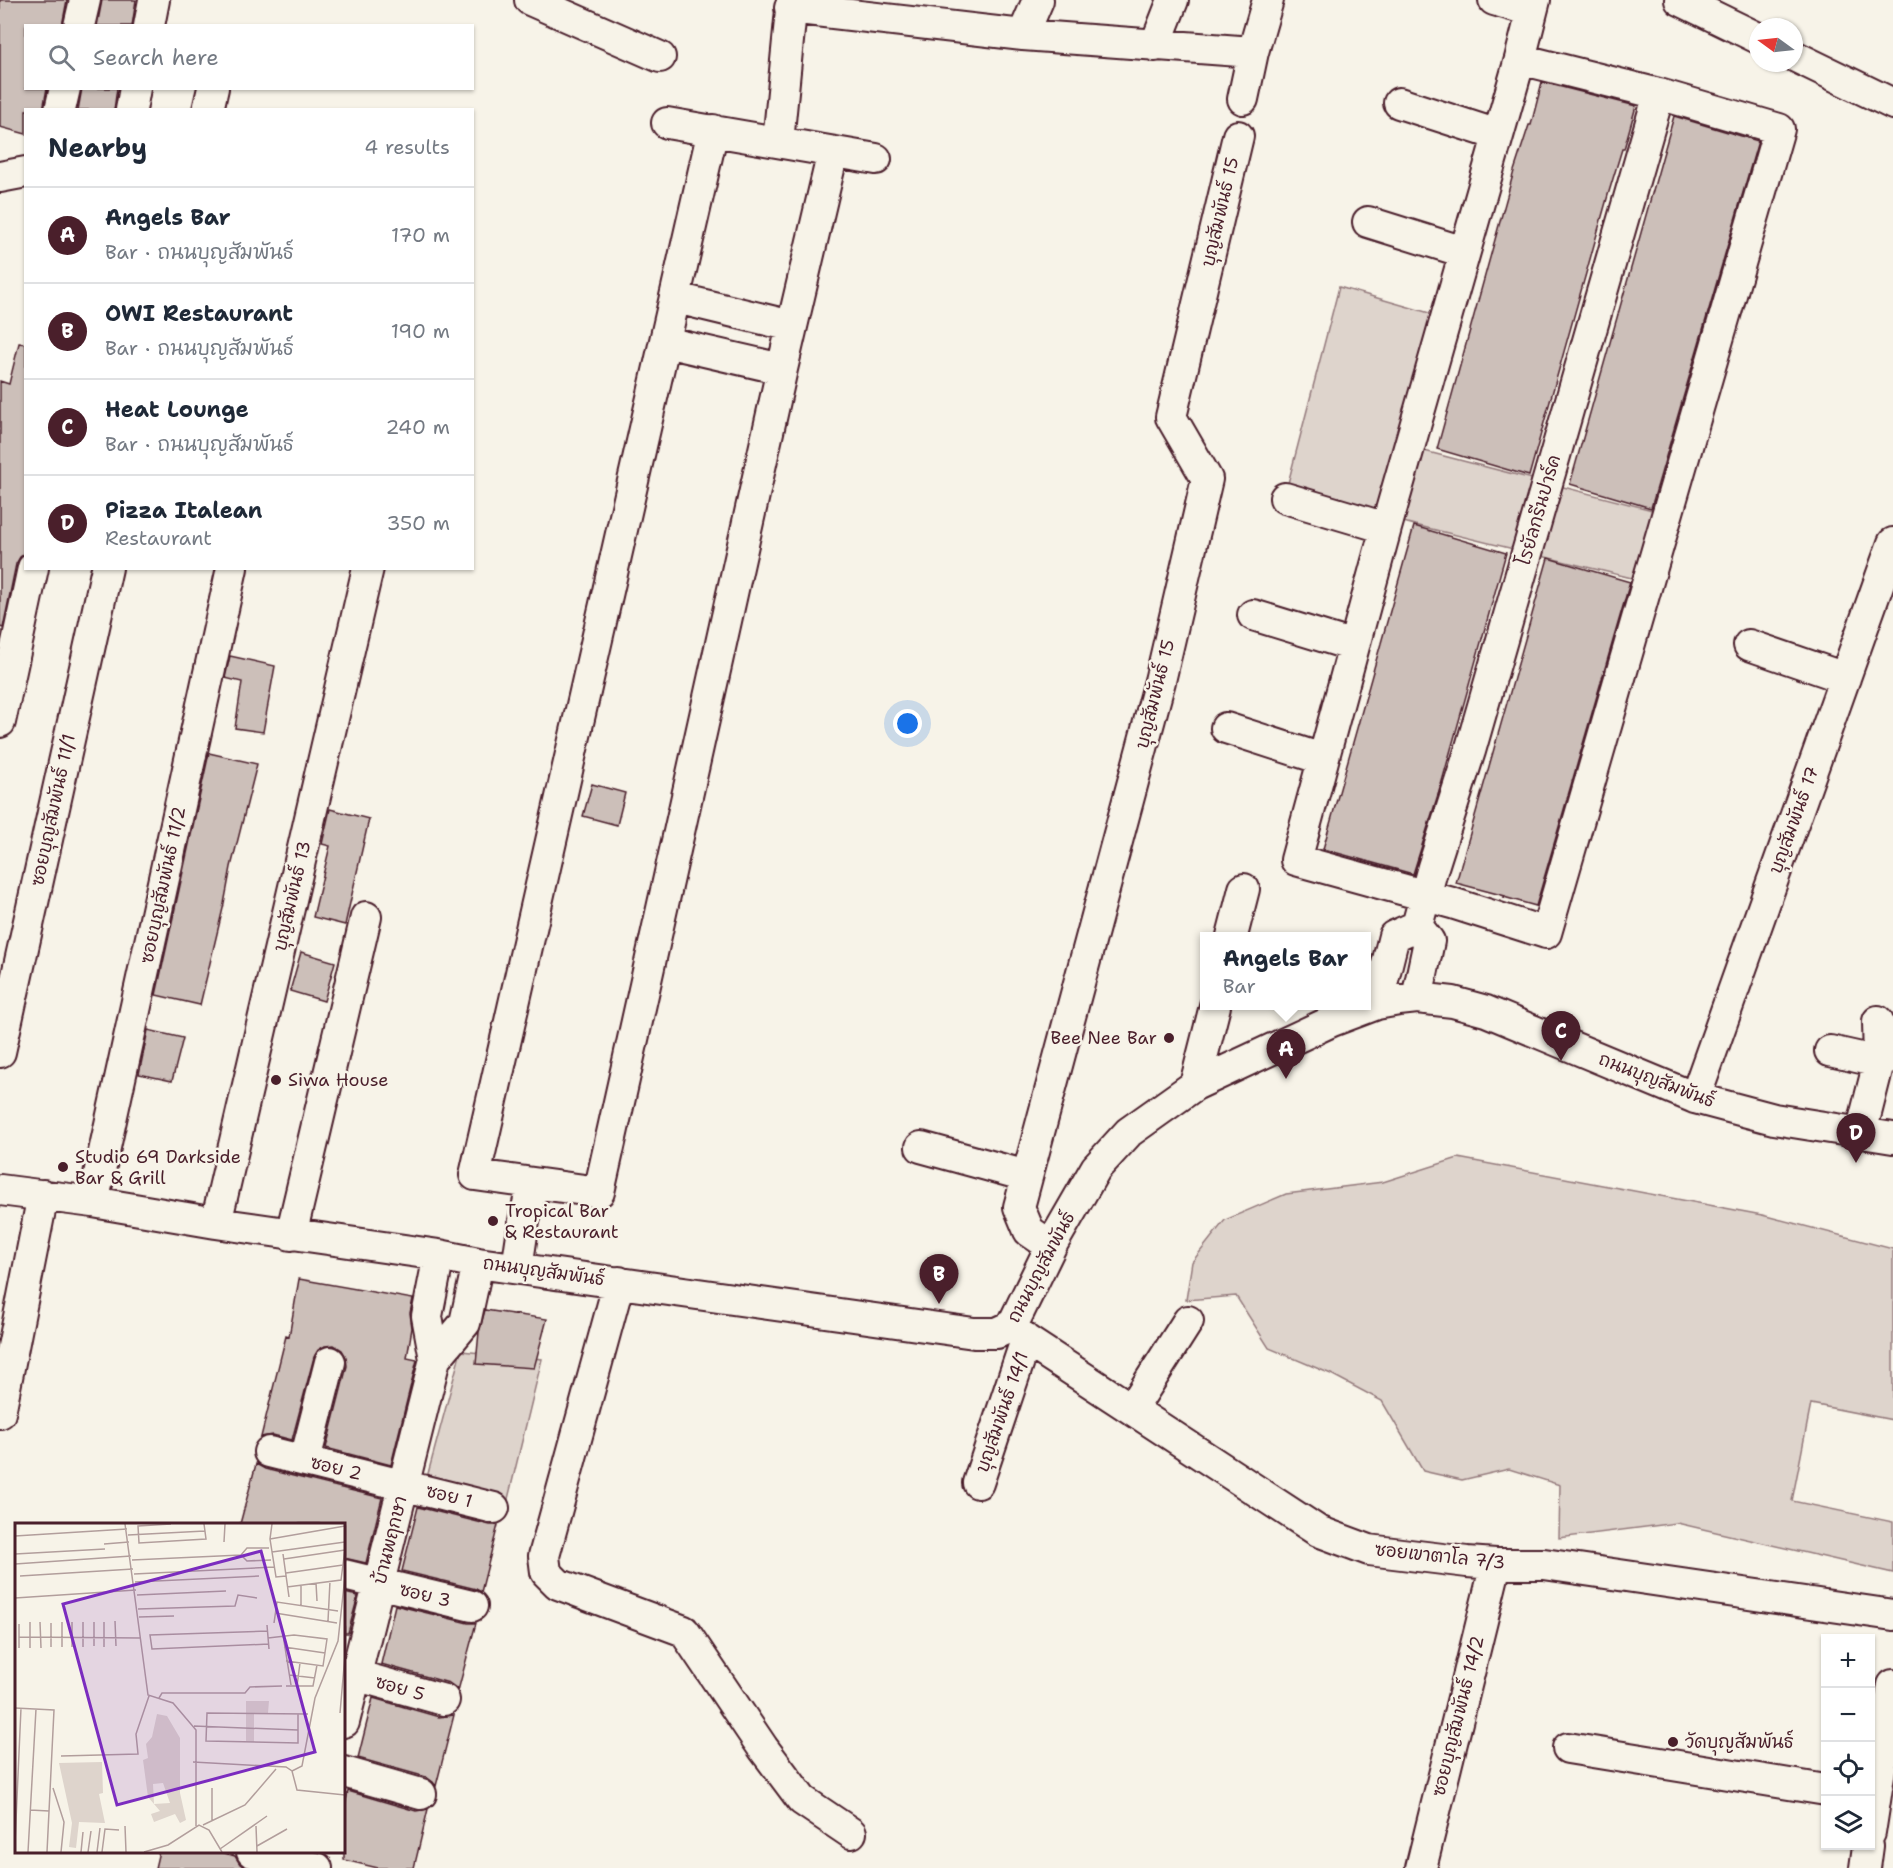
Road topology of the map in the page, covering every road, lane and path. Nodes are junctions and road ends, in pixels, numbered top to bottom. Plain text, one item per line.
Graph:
1 (85, 0) edge
2 (154, 0) edge
3 (530, 0) edge
4 (1038, 0) edge
5 (1173, 0) edge
6 (1268, 0) edge
7 (1494, 0) edge
8 (1680, 0) edge
9 (791, 4) edge
10 (1533, 5) edge
11 (903, 10) edge
12 (585, 11) edge
13 (79, 24) edge
14 (149, 24) edge
15 (1023, 34) junction
16 (1749, 34) edge
17 (1155, 46) junction
18 (1253, 52) junction
19 (660, 57) dead end
20 (1520, 59) junction
21 (1803, 60) edge
22 (65, 90) edge
23 (135, 90) edge
24 (213, 90) edge
25 (1659, 94) junction
26 (1243, 99) dead end
27 (1399, 103) dead end
28 (1893, 104) edge
29 (60, 108) edge
30 (131, 108) edge
31 (208, 108) edge
32 (667, 123) dead end
33 (713, 130) junction
34 (1498, 135) junction
35 (1238, 136) dead end
36 (778, 142) junction
37 (833, 152) junction
38 (876, 159) dead end
39 (24, 172) edge
40 (0, 177) edge
41 (1368, 222) dead end
42 (1464, 252) junction
43 (676, 298) junction
44 (792, 326) junction
45 (665, 342) junction
46 (782, 369) junction
47 (1285, 498) dead end
48 (1386, 528) junction
49 (1893, 543) edge
50 (33, 570) edge
51 (107, 570) edge
52 (232, 570) edge
53 (368, 570) edge
54 (1253, 615) dead end
55 (1749, 645) dead end
56 (1354, 646) junction
57 (1845, 678) junction
58 (0, 722) edge
59 (1226, 728) dead end
60 (1322, 759) junction
61 (1244, 889) dead end
62 (1425, 896) junction
63 (366, 917) dead end
64 (1417, 926) junction
65 (1233, 932) edge
66 (1417, 998) junction
67 (1377, 1004) junction
68 (1371, 1006) edge
69 (1214, 1010) edge
70 (1361, 1010) edge
71 (1878, 1021) dead end
72 (1830, 1051) dead end
73 (0, 1052) edge
74 (1886, 1059) edge
75 (1195, 1085) junction
76 (1695, 1098) junction
77 (1861, 1133) junction
78 (1893, 1138) edge
79 (921, 1146) dead end
80 (1027, 1176) junction
81 (533, 1183) junction
82 (0, 1190) edge
83 (43, 1195) junction
84 (93, 1202) junction
85 (216, 1223) junction
86 (291, 1234) junction
87 (1051, 1245) junction
88 (439, 1255) junction
89 (478, 1263) junction
90 (517, 1268) junction
91 (619, 1282) junction
92 (1188, 1321) dead end
93 (1019, 1333) junction
94 (435, 1359) junction
95 (330, 1362) dead end
96 (1132, 1409) junction
97 (0, 1413) edge
98 (269, 1452) dead end
99 (305, 1460) junction
100 (978, 1483) dead end
101 (404, 1485) junction
102 (494, 1508) dead end
103 (1496, 1564) junction
104 (345, 1575) edge
105 (379, 1584) junction
106 (472, 1606) dead end
107 (1893, 1615) edge
108 (350, 1673) edge
109 (1893, 1685) edge
110 (444, 1700) dead end
111 (345, 1714) edge
112 (1568, 1748) dead end
113 (345, 1772) edge
114 (1821, 1789) edge
115 (421, 1794) dead end
116 (1873, 1796) edge
117 (851, 1833) dead end
118 (1867, 1850) edge
119 (262, 1853) edge
120 (310, 1863) edge
121 (1421, 1868) edge
122 (1865, 1868) edge

1 - 13 street
2 - 14 street
3 - 12 street
4 - 15 street
5 - 17 street
6 - 18 street
7 - 10 street
8 - 16 street
9 - 11 street
9 - 36 street
10 - 20 street
11 - 15 street
12 - 19 street
15 - 17 street
17 - 18 street
18 - 26 street
20 - 25 street
20 - 34 street
21 - 28 street
22 - 29 street
23 - 30 street
24 - 31 street
25 - 62 street, โรยัลกรีนปาร์ค
25 - 62 street
27 - 34 street
32 - 33 street
33 - 36 street
33 - 43 street
34 - 42 street
35 - 80 street, บุญสัมพันธ์ 15
36 - 37 street
37 - 38 street
37 - 44 street
39 - 40 street
41 - 42 street
42 - 48 street
43 - 44 street
43 - 45 street
44 - 46 street
45 - 46 street
45 - 81 street
46 - 81 street
47 - 48 street
48 - 56 street
49 - 57 street, บุญสัมพันธ์ 17
50 - 58 street
51 - 73 street, ซอยบุญสัมพันธ์ 11/1
52 - 84 street, ซอยบุญสัมพันธ์ 11/2
53 - 85 street, บุญสัมพันธ์ 13
54 - 56 street
55 - 57 street
56 - 60 street
57 - 76 street, บุญสัมพันธ์ 17
59 - 60 street
60 - 62 street
61 - 65 street
62 - 64 street, โรยัลกรีนปาร์ค
63 - 86 street
64 - 66 street
64 - 67 street
66 - 67 street, ถนนบุญสัมพันธ์
66 - 76 street, ถนนบุญสัมพันธ์
67 - 68 street, ถนนบุญสัมพันธ์
69 - 75 street
70 - 75 street, ถนนบุญสัมพันธ์
71 - 74 street
72 - 74 street
74 - 77 street
75 - 87 street, ถนนบุญสัมพันธ์
76 - 77 street, ถนนบุญสัมพันธ์
77 - 78 street, ถนนบุญสัมพันธ์
79 - 80 street
80 - 87 street, บุญสัมพันธ์ 15
81 - 90 street
82 - 83 street, ถนนบุญสัมพันธ์
83 - 84 street, ถนนบุญสัมพันธ์
83 - 97 street
84 - 85 street, ถนนบุญสัมพันธ์
85 - 86 street, ถนนบุญสัมพันธ์
86 - 88 street, ถนนบุญสัมพันธ์
87 - 93 street, ถนนบุญสัมพันธ์
88 - 89 street, ถนนบุญสัมพันธ์
88 - 94 street, บ้านพฤกษา
89 - 90 street, ถนนบุญสัมพันธ์
89 - 94 street, บ้านพฤกษา
90 - 91 street, ถนนบุญสัมพันธ์
91 - 93 street, ถนนบุญสัมพันธ์
91 - 117 street
92 - 96 street
93 - 96 street, ซอยเขาตาโล 7/3
93 - 100 street, บุญสัมพันธ์ 14/1
94 - 101 street, บ้านพฤกษา
95 - 99 street
96 - 103 street, ซอยเขาตาโล 7/3
98 - 99 street, ซอย 2
99 - 101 street, ซอย 2
101 - 102 street, ซอย 1
101 - 105 street, บ้านพฤกษา
103 - 107 street, ซอยเขาตาโล 7/3
103 - 121 street, ซอยบุญสัมพันธ์ 14/2
104 - 105 street, ซอย 3
105 - 106 street, ซอย 3
105 - 108 street, บ้านพฤกษา
108 - 110 street, ซอย 5
108 - 111 street, บ้านพฤกษา
109 - 116 street
112 - 114 street
113 - 115 street
118 - 122 street
119 - 120 street

